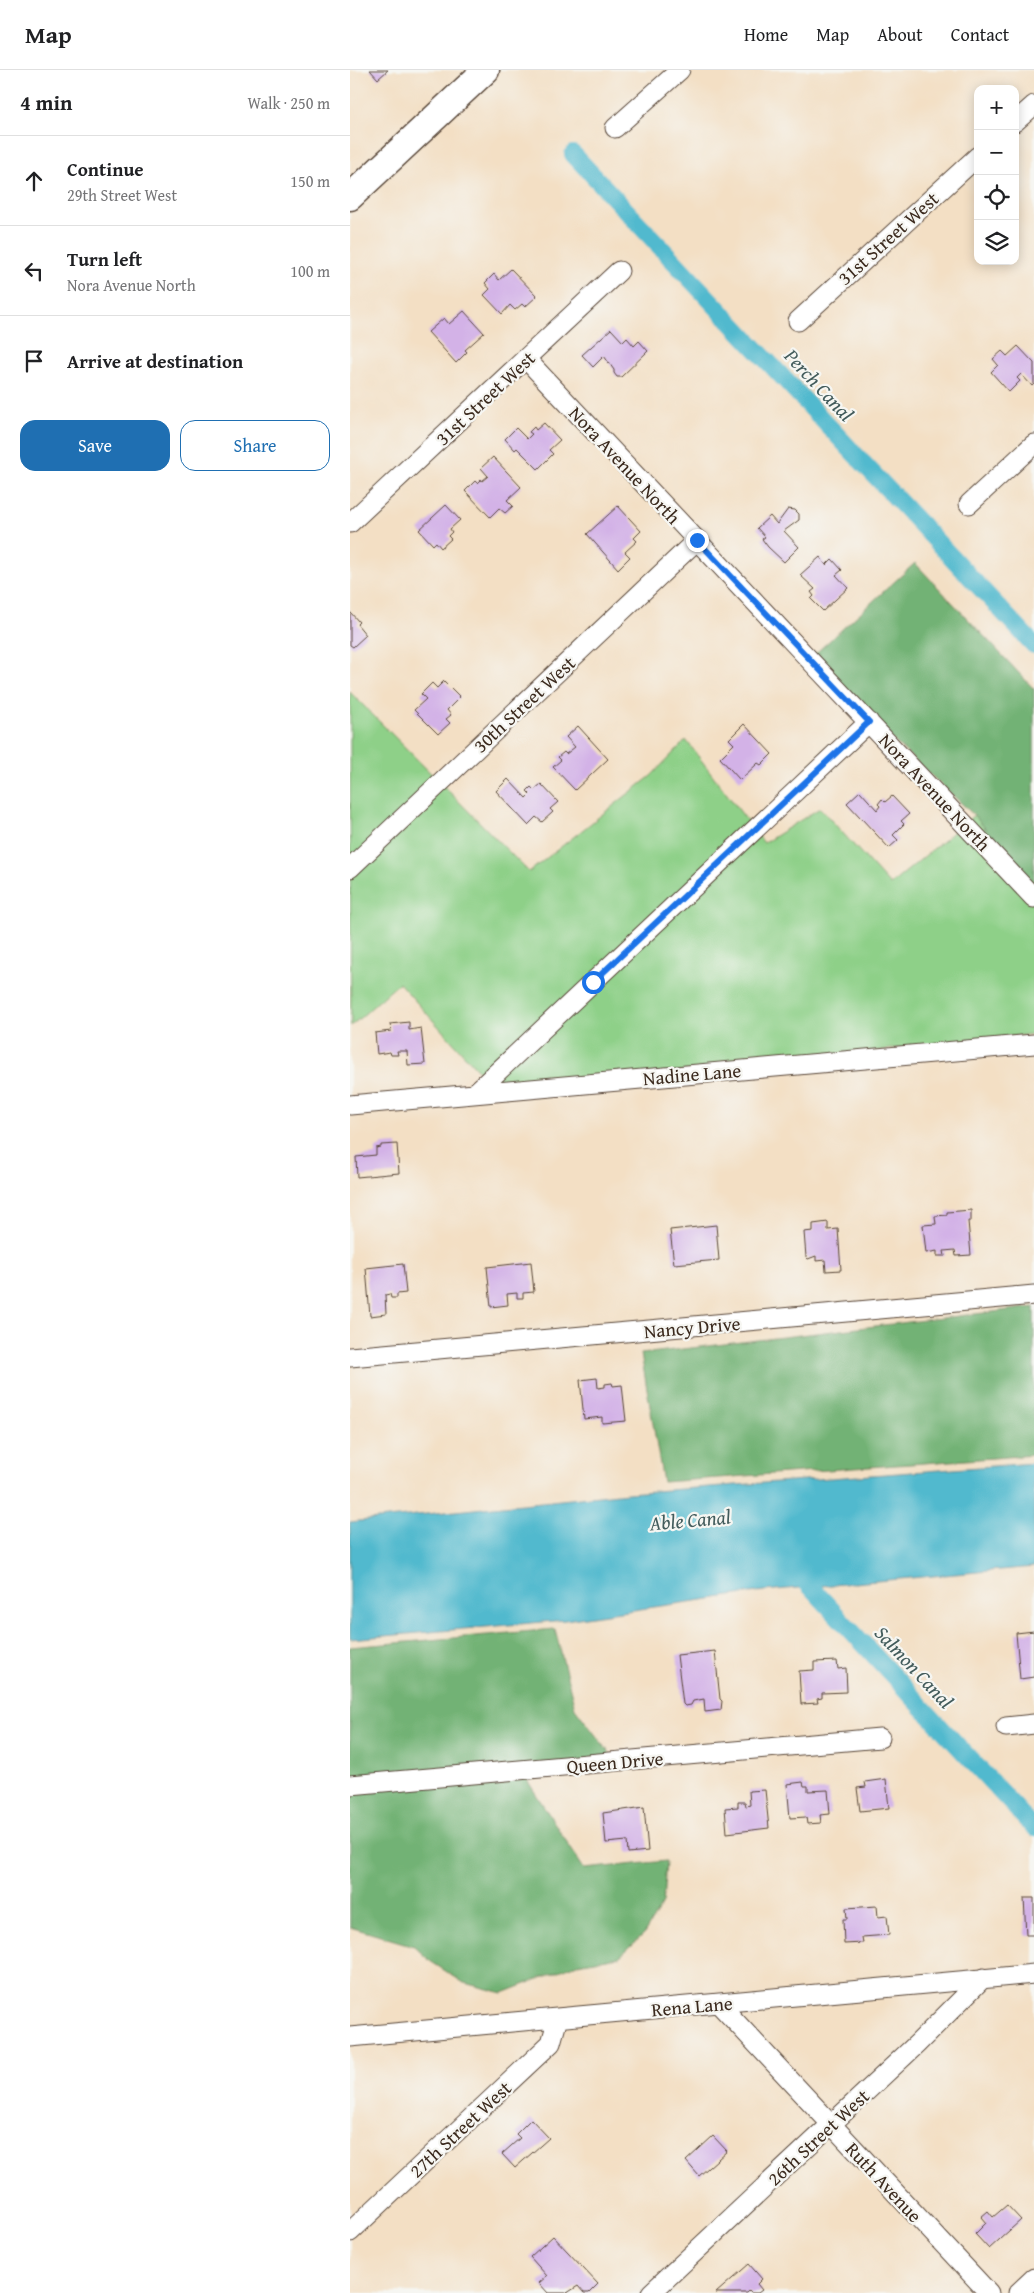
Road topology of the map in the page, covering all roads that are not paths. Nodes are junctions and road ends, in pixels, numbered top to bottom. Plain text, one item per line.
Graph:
1 (486, 70) edge
2 (680, 70) edge
3 (1034, 104) edge
4 (1019, 118) edge
5 (615, 128) dead end
6 (974, 160) edge
7 (350, 197) edge
8 (619, 271) dead end
9 (798, 321) dead end
10 (526, 359) junction
11 (1034, 444) edge
12 (969, 504) dead end
13 (350, 523) edge
14 (697, 540) junction
15 (869, 722) junction
16 (350, 868) edge
17 (1034, 898) edge
18 (1034, 1044) edge
19 (474, 1094) junction
20 (350, 1105) edge
21 (1034, 1295) edge
22 (350, 1357) edge
23 (1034, 1724) edge
24 (1006, 1727) dead end
25 (880, 1738) dead end
26 (350, 1785) edge
27 (1034, 1974) edge
28 (983, 1978) junction
29 (719, 2004) junction
30 (558, 2018) junction
31 (350, 2037) edge
32 (831, 2124) junction
33 (350, 2232) edge
34 (1034, 2278) edge
35 (651, 2293) edge
36 (989, 2293) edge
37 (1018, 2293) edge

1 - 7 street
2 - 5 street
3 - 4 street
6 - 9 street, 31st Street West
8 - 10 street, 31st Street West
10 - 13 street, 31st Street West
10 - 14 street, Nora Avenue North
11 - 12 street
14 - 15 street, Nora Avenue North
14 - 16 street, 30th Street West
15 - 17 street, Nora Avenue North
15 - 19 street
18 - 19 street, Nadine Lane
19 - 20 street, Nadine Lane
21 - 22 street, Nancy Drive
23 - 24 street
25 - 26 street, Queen Drive
27 - 28 street, Rena Lane
28 - 29 street, Rena Lane
28 - 32 street, 26th Street West
29 - 30 street, Rena Lane
29 - 32 street, Ruth Avenue
30 - 31 street, Rena Lane
30 - 33 street, 27th Street West
32 - 35 street, 26th Street West
32 - 36 street, Ruth Avenue
34 - 37 street

